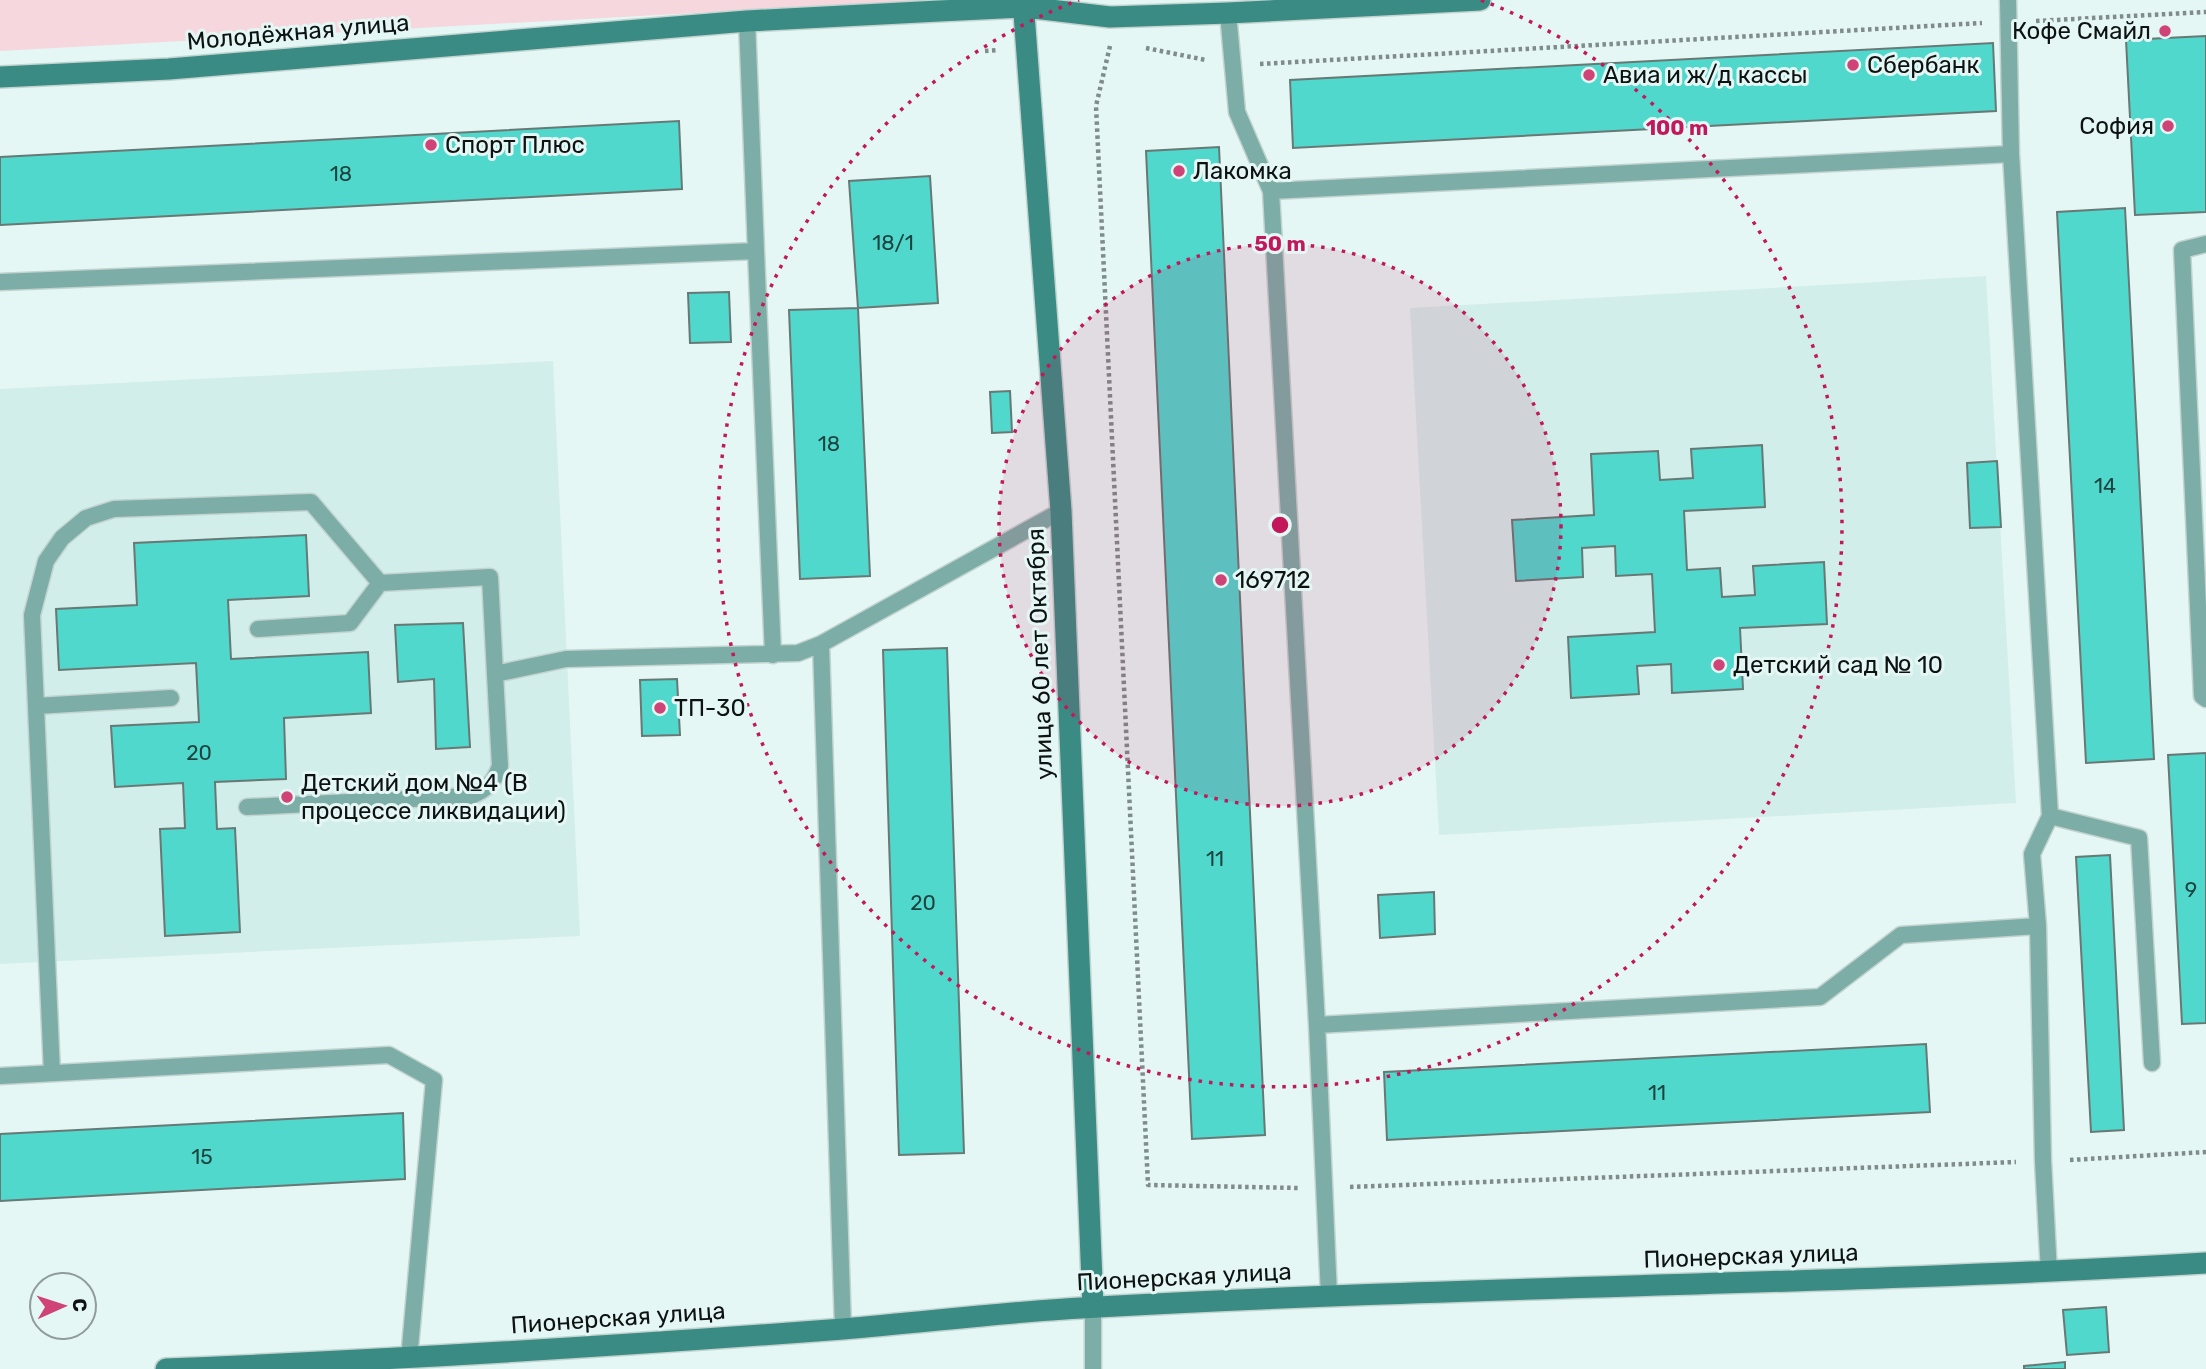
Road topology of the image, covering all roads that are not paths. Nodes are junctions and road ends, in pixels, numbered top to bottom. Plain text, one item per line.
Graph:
1 (1480, 0) edge
2 (2008, 0) edge
3 (1024, 4) edge
4 (1228, 13) junction
5 (747, 21) junction
6 (0, 77) edge
7 (2011, 155) junction
8 (1271, 191) junction
9 (2206, 244) edge
10 (756, 251) junction
11 (0, 282) edge
12 (1061, 511) junction
13 (380, 583) junction
14 (258, 629) dead end
15 (821, 644) junction
16 (773, 654) junction
17 (495, 674) junction
18 (172, 698) dead end
19 (2206, 699) edge
20 (36, 706) junction
21 (247, 807) dead end
22 (2050, 816) junction
23 (2038, 926) junction
24 (1317, 1025) junction
25 (2152, 1063) dead end
26 (52, 1073) junction
27 (0, 1076) edge
28 (2206, 1264) edge
29 (2049, 1273) junction
30 (1329, 1296) junction
31 (1093, 1307) junction
32 (843, 1329) junction
33 (409, 1359) junction
34 (166, 1369) edge
35 (1093, 1369) edge

1 - 4 street, Молодёжная улица
2 - 7 lane
3 - 4 street, Молодёжная улица
3 - 5 street, Молодёжная улица
3 - 12 street, улица 60 лет Октября
4 - 8 lane
5 - 6 street, Молодёжная улица
5 - 10 lane
7 - 8 lane
7 - 22 lane
8 - 24 lane
9 - 19 lane
10 - 11 lane
10 - 16 lane
12 - 15 lane
12 - 31 street, улица 60 лет Октября
13 - 14 lane
13 - 17 lane
13 - 20 lane
15 - 16 lane
15 - 32 lane
16 - 17 lane
17 - 21 lane
18 - 20 lane
20 - 26 lane
22 - 23 lane
22 - 25 lane
23 - 24 lane
23 - 29 lane
24 - 30 lane
26 - 27 lane
26 - 33 lane
28 - 29 street, Пионерская улица
29 - 30 street, Пионерская улица
30 - 31 street, Пионерская улица
31 - 32 street, Пионерская улица
31 - 35 lane
32 - 33 street, Пионерская улица
33 - 34 street, Пионерская улица

